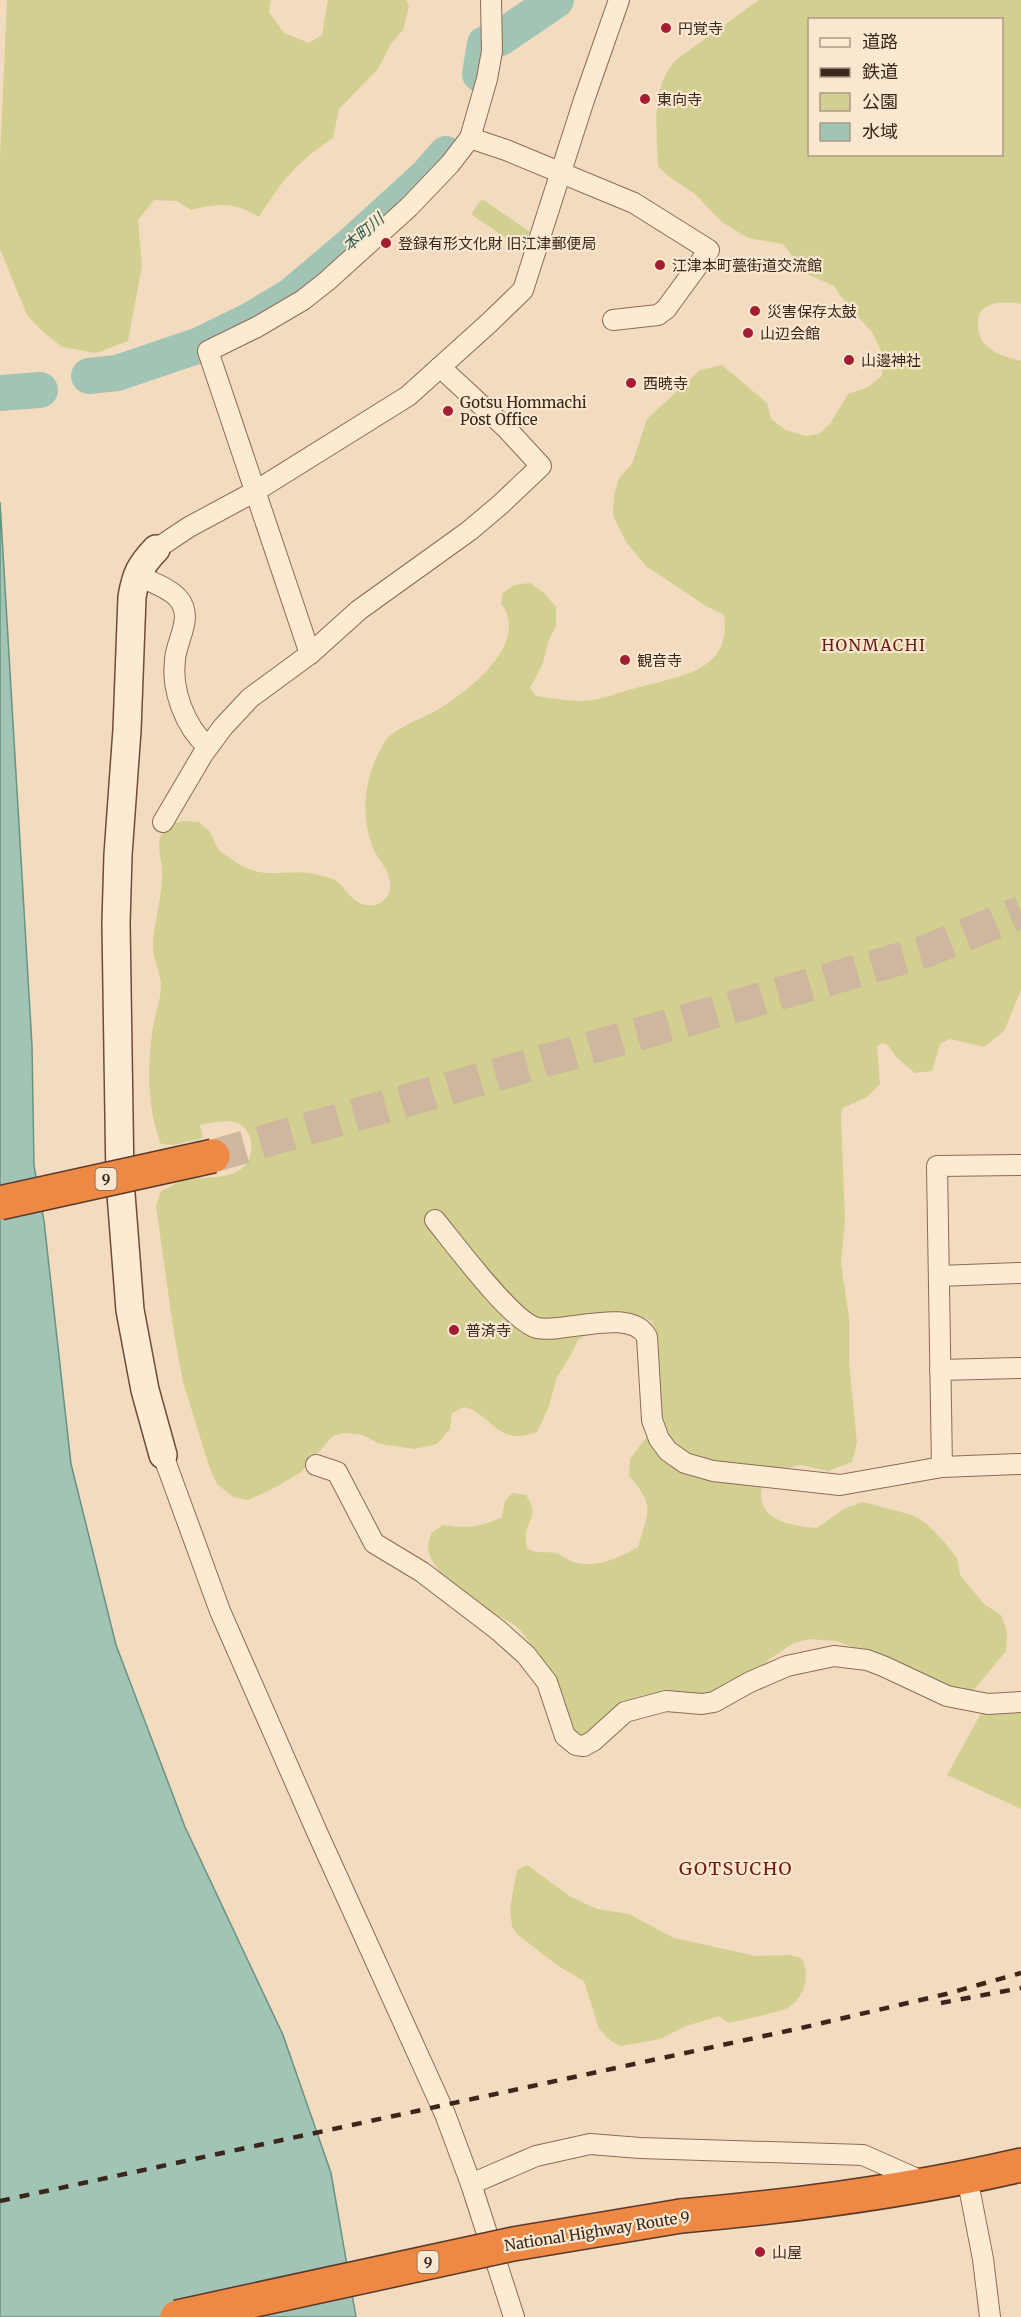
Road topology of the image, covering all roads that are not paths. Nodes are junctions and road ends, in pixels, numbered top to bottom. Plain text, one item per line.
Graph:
1 (492, 0) edge
2 (620, 0) edge
3 (470, 138) junction
4 (561, 173) junction
5 (613, 320) dead end
6 (440, 367) junction
7 (254, 492) junction
8 (156, 549) joint
9 (136, 575) junction
10 (310, 654) junction
11 (208, 747) junction
12 (162, 822) dead end
13 (213, 1156) tunnel mouth
14 (1021, 1165) edge
15 (110, 1183) junction
16 (0, 1204) edge
17 (435, 1221) dead end
18 (1021, 1273) edge
19 (939, 1276) junction
20 (1021, 1368) edge
21 (940, 1370) junction
22 (163, 1455) joint
23 (1021, 1464) edge
24 (316, 1465) dead end
25 (942, 1467) junction
26 (1021, 1702) edge
27 (1021, 2165) edge
28 (967, 2177) junction
29 (928, 2183) junction
30 (471, 2184) junction
31 (177, 2317) edge
32 (514, 2317) edge
33 (990, 2317) edge

1 - 3 street
2 - 4 street
3 - 4 street
3 - 7 street
4 - 5 street
4 - 6 street
6 - 7 street
6 - 10 street
7 - 8 street
7 - 10 street
8 - 9 street
9 - 11 street
9 - 15 street
10 - 11 street
11 - 12 street
13 - 16 highway, 9, bridge
14 - 19 street
15 - 16 street, bridge
15 - 22 street
17 - 25 street
18 - 19 street
19 - 21 street
20 - 21 street
21 - 25 street
22 - 30 street
23 - 25 street
24 - 26 street
27 - 28 highway, National Highway Route 9 / 9
28 - 29 highway, National Highway Route 9 / 9
28 - 33 street
29 - 30 street
29 - 31 highway, National Highway Route 9 / 9, bridge
30 - 32 street

